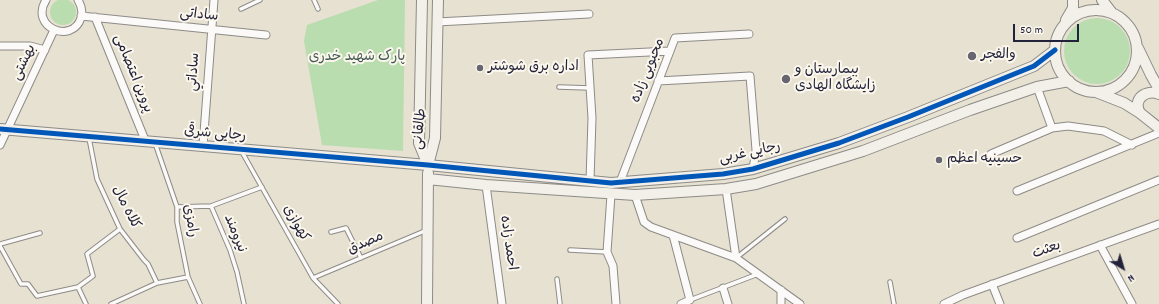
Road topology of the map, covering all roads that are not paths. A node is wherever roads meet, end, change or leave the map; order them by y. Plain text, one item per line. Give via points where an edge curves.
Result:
1 (78, 0) edge
2 (214, 0) edge
3 (260, 0) edge
4 (314, 0) edge
5 (422, 0) edge
6 (438, 0) edge
7 (1073, 0) edge
8 (1102, 0) edge
9 (44, 1) edge
10 (241, 9) dead end
11 (318, 9) dead end
12 (1112, 13) junction
13 (589, 14) dead end
14 (81, 16) junction
15 (95, 17) junction
16 (437, 22) junction
17 (1062, 29) junction
18 (54, 30) junction
19 (212, 30) junction
20 (749, 34) dead end
21 (266, 35) dead end
22 (1137, 45) junction
23 (0, 46) edge
24 (45, 50) junction
25 (1055, 50) junction
26 (670, 51) junction
27 (658, 81) junction
28 (1069, 82) junction
29 (559, 87) dead end
30 (1036, 87) junction
31 (590, 88) junction
32 (1159, 89) edge
33 (1094, 92) junction
34 (1159, 94) edge
35 (1140, 112) junction
36 (1052, 128) junction
37 (1159, 128) edge
38 (4, 129) edge
39 (1159, 133) edge
40 (89, 136) junction
41 (149, 141) junction
42 (0, 145) edge
43 (1132, 145) junction
44 (203, 146) junction
45 (240, 149) junction
46 (991, 154) dead end
47 (428, 165) junction
48 (753, 169) junction
49 (428, 179) junction
50 (1159, 180) edge
51 (590, 181) junction
52 (620, 182) junction
53 (756, 184) junction
54 (486, 185) junction
55 (262, 187) junction
56 (726, 189) junction
57 (1017, 191) dead end
58 (611, 194) junction
59 (635, 195) junction
60 (211, 206) junction
61 (177, 207) junction
62 (785, 219) dead end
63 (1159, 224) edge
64 (120, 229) junction
65 (428, 230) junction
66 (331, 232) dead end
67 (40, 233) dead end
68 (673, 235) junction
69 (1017, 238) dead end
70 (0, 245) edge
71 (1100, 245) junction
72 (570, 250) dead end
73 (607, 252) junction
74 (361, 258) junction
75 (736, 258) junction
76 (758, 274) junction
77 (188, 277) junction
78 (313, 278) junction
79 (557, 279) dead end
80 (890, 282) dead end
81 (157, 283) junction
82 (992, 284) junction
83 (78, 288) junction
84 (723, 288) junction
85 (781, 290) junction
86 (690, 300) junction
87 (86, 304) edge
88 (111, 304) edge
89 (200, 304) edge
90 (244, 304) edge
91 (338, 304) edge
92 (427, 304) edge
93 (502, 304) edge
94 (560, 304) edge
95 (616, 304) edge
96 (681, 304) edge
97 (728, 304) edge
98 (781, 304) edge
99 (800, 304) edge
100 (894, 304) edge
101 (944, 304) edge
102 (1000, 304) edge
103 (1132, 304) edge

1 - 14 street via 82,9
2 - 19 street, ساداتي
3 - 10 lane
4 - 11 lane
5 - 47 street, طالقانی via 419,143
6 - 16 street, طالقانی
7 - 17 street via 1073,8
8 - 12 street
9 - 18 street via 43,17
12 - 17 street via 1089,10 1069,20
12 - 22 street via 1124,20 1133,31
13 - 16 street
14 - 15 street, ساداتی
14 - 18 street via 75,27 62,32
15 - 19 street, ساداتی
15 - 41 street, پروین اعتصامی
16 - 47 street, طالقانی via 435,138
17 - 25 street
18 - 24 street, بهشتی
19 - 21 street, ساداتی
19 - 44 street, ساداتي
20 - 26 street, محبوبی زاده via 675,38
22 - 32 street
22 - 33 street via 1137,57 1126,78 1117,86
23 - 24 street via 30,46
24 - 38 street, بهشتی
25 - 28 street via 1059,68
25 - 48 street, رجایی غربی via 1034,66 908,117 839,143
26 - 27 street, محبوبی زاده
26 - 31 street via 588,55
27 - 48 street via 750,76 756,150
27 - 52 street, محبوبی زاده
28 - 30 street, رجایی غربی
28 - 33 street
29 - 31 lane
30 - 36 street
30 - 53 street, رجایی غربی via 863,151
31 - 51 street
33 - 35 street
34 - 35 street via 1150,92 1141,97 1138,103
35 - 37 street
36 - 43 street via 1068,126 1104,130
36 - 46 street
38 - 40 street, رجایی شرقی
38 - 42 street, بهشتی
39 - 43 street
40 - 41 street, رجایی شرقی
40 - 64 lane, کلاه مال via 98,179
41 - 44 street, رجایی شرقی
41 - 61 lane, رامزی
43 - 57 street
44 - 45 street, رجایی شرقی
45 - 47 street, رجایی شرقی
45 - 55 lane, کهوازی
47 - 49 street, طالقانی
47 - 51 street, رجایی غربی
48 - 52 street, رجایی غربی via 723,174
48 - 53 street
49 - 54 street, رجایی غربی
49 - 65 street, طالقانی
50 - 69 street
51 - 52 street, رجایی غربی
53 - 56 street, رجایی غربی
54 - 58 street, رجایی غربی
54 - 93 street, احمد زاده
55 - 60 lane
55 - 78 lane, کهوازی
56 - 59 street, رجایی غربی
56 - 75 street
58 - 59 street, رجایی غربی
58 - 73 street
59 - 68 street via 644,222
60 - 61 lane, نیرومند
60 - 90 lane, نیرومند via 230,250
61 - 77 lane, رامزی via 177,222
62 - 75 lane
63 - 71 street, بعثت
64 - 81 lane, کلاه مال via 148,264
64 - 83 lane via 87,254 93,276
65 - 74 lane, مصدق
65 - 92 street, طالقانی
66 - 74 lane via 346,228
67 - 70 lane
68 - 75 street
68 - 86 street
70 - 83 lane via 21,284 28,284 37,296
71 - 82 street, بعثت
71 - 103 street
72 - 73 lane
73 - 95 street via 613,266
74 - 78 lane, مصدق
75 - 76 street
76 - 84 lane
76 - 85 street
77 - 81 lane
77 - 89 lane, رامزی
78 - 91 lane, کهوازی
79 - 94 lane
80 - 100 lane
81 - 88 lane
82 - 101 street, بعثت
82 - 102 street
83 - 87 lane
84 - 86 lane
84 - 97 street
85 - 98 street
85 - 99 street
86 - 96 street

